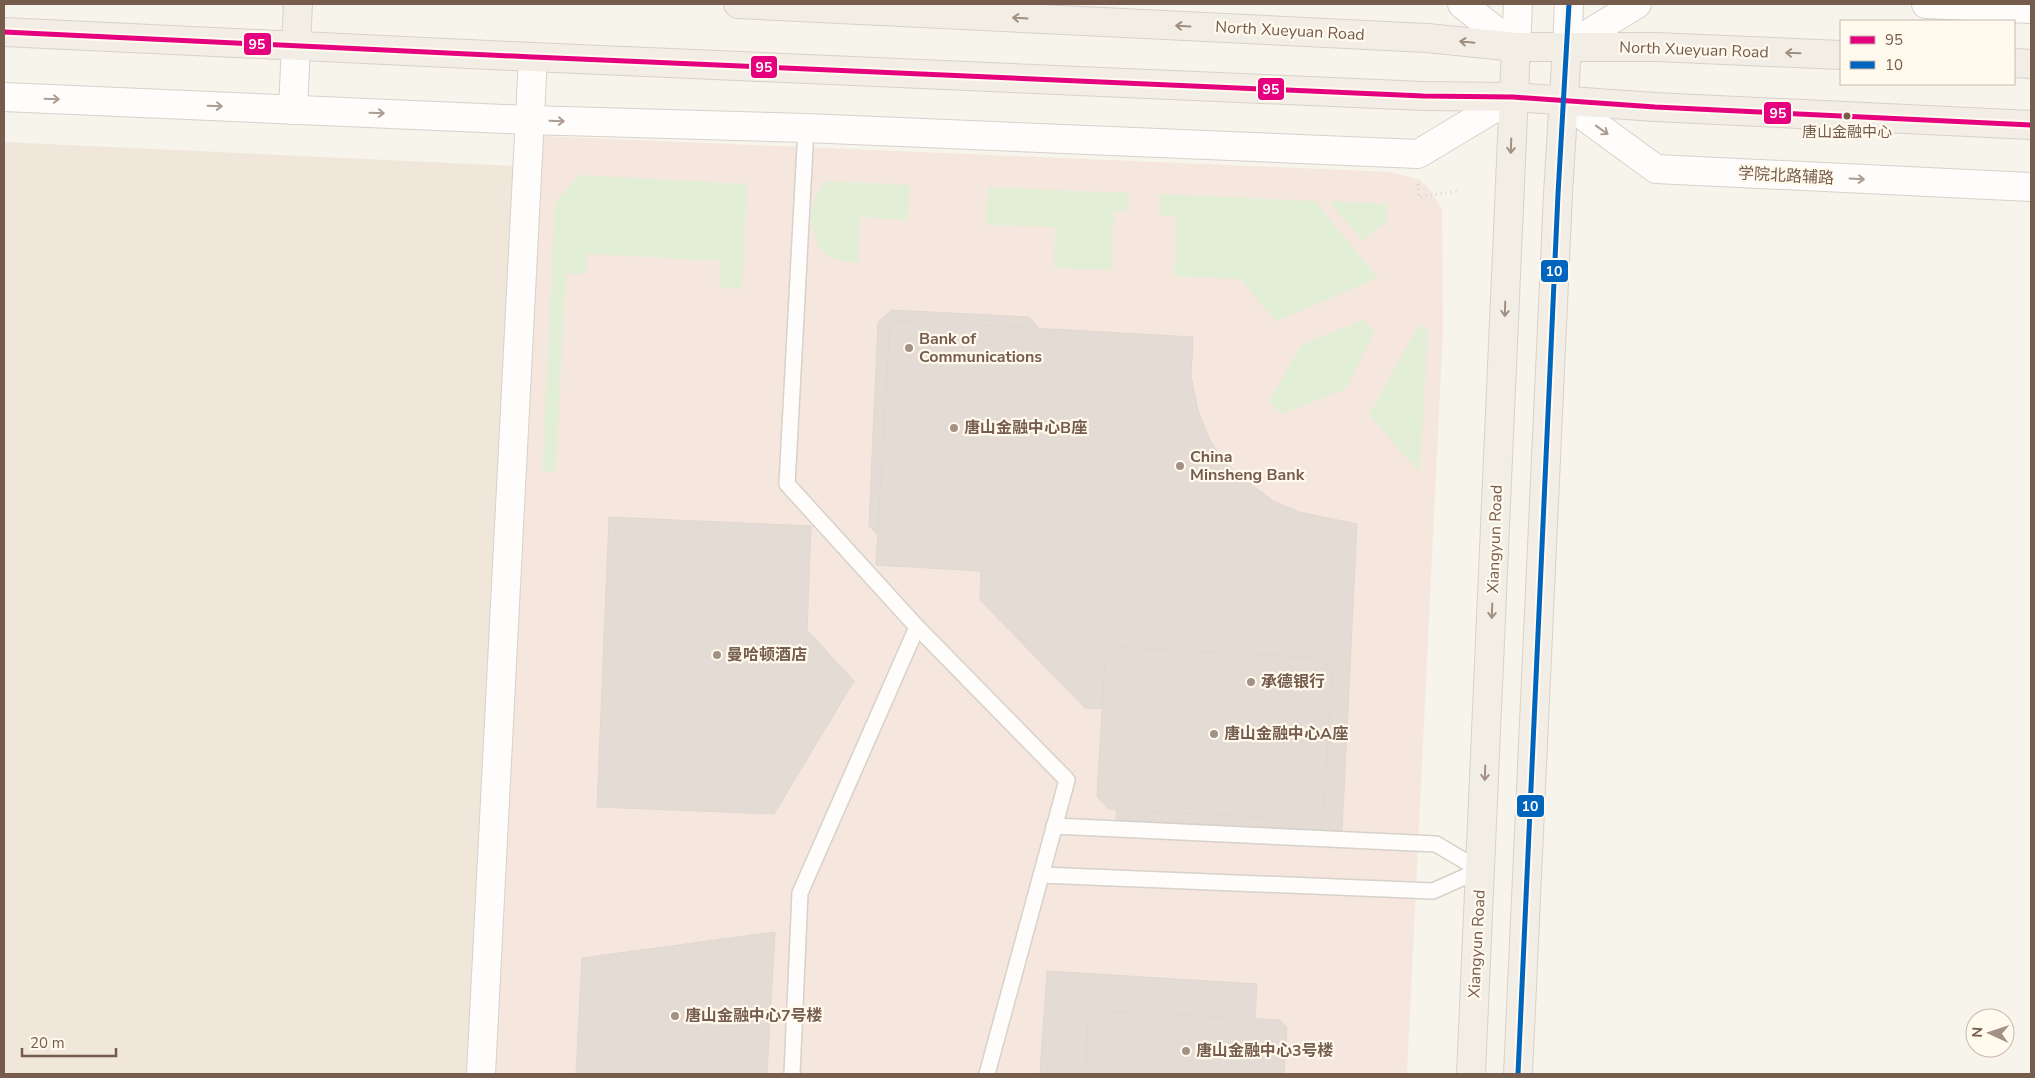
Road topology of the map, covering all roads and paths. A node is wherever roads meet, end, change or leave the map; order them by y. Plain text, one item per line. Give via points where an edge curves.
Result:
1 (298, 4) edge
2 (738, 4) edge
3 (1462, 4) edge
4 (1518, 4) edge
5 (1569, 4) edge
6 (1637, 4) edge
7 (1926, 4) edge
8 (2031, 9) edge
9 (1980, 14) edge
10 (4, 32) edge
11 (296, 45) junction
12 (1567, 47) junction
13 (1516, 48) junction
14 (1840, 55) edge
15 (533, 57) junction
16 (2015, 63) edge
17 (2031, 64) edge
18 (4, 97) edge
19 (1514, 98) junction
20 (1563, 101) junction
21 (293, 110) junction
22 (530, 120) junction
23 (2031, 126) edge
24 (806, 128) junction
25 (2031, 188) edge
26 (1457, 191) dead end
27 (1419, 197) dead end
28 (917, 627) junction
29 (1054, 826) junction
30 (1480, 870) junction
31 (1041, 875) junction
32 (481, 1074) edge
33 (792, 1074) edge
34 (987, 1074) edge
35 (1471, 1074) edge
36 (1518, 1074) edge

1 - 11 main road
13 -> 2 main road, North Xueyuan Road via 1427,38
3 - 13 street
4 - 13 street, Xiangyun Road
5 - 12 street
6 - 12 street
7 - 9 street
8 - 9 street
10 - 11 main road
11 - 15 main road
11 - 21 street
12 - 13 main road, North Xueyuan Road
14 -> 12 main road, North Xueyuan Road via 1656,47
12 - 20 main road
13 - 19 main road, Xiangyun Road
15 - 19 main road
15 - 22 street
16 - 17 main road
18 -> 21 street
19 - 20 main road
19 - 24 street via 1418,154
19 -> 30 main road, Xiangyun Road
20 - 23 main road
20 -> 25 street, 学院北路辅路 via 1656,169
20 - 36 main road
21 -> 22 street
22 -> 24 street
22 - 32 street
24 - 28 lane via 787,484
26 - 27 path
28 - 29 lane via 1067,780
28 - 33 lane via 800,893
29 - 30 lane via 1436,844
29 - 31 lane
30 - 31 lane via 1433,891
30 - 35 main road, Xiangyun Road
31 - 34 lane

